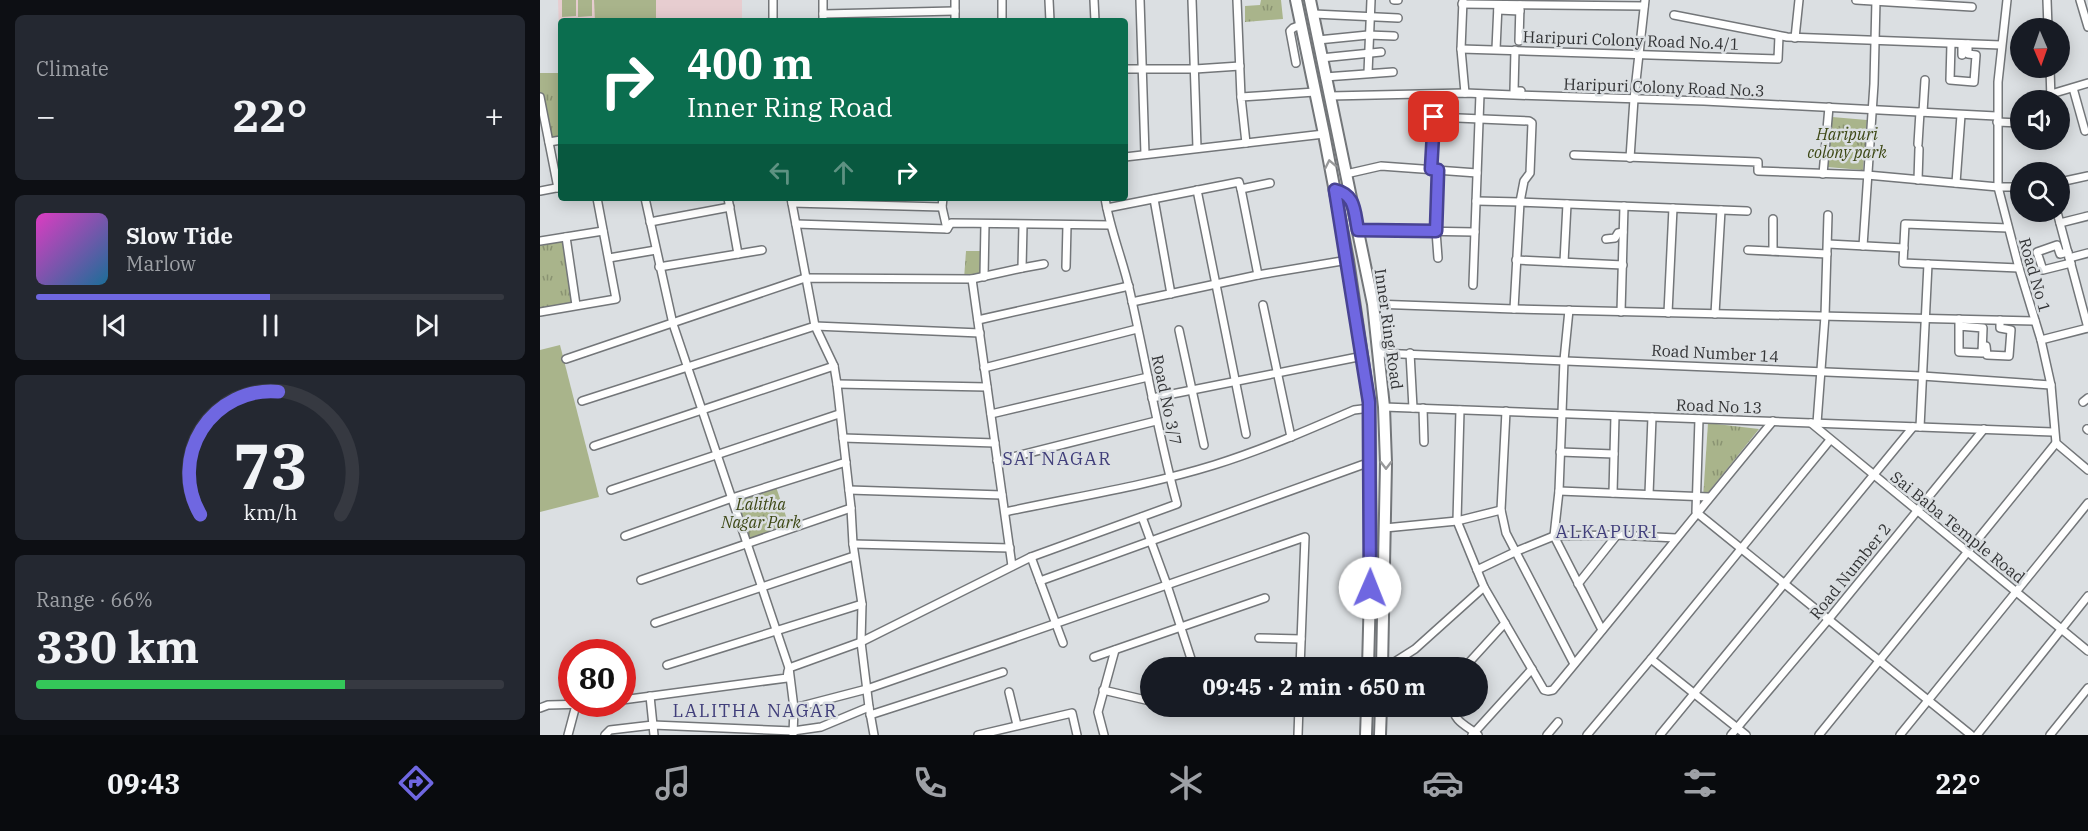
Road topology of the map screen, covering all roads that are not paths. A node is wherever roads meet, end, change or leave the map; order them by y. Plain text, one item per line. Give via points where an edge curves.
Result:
1 (773, 0) edge
2 (823, 0) edge
3 (955, 0) edge
4 (1002, 0) edge
5 (1049, 0) edge
6 (1094, 0) edge
7 (1140, 0) edge
8 (1192, 0) edge
9 (1238, 0) edge
10 (1296, 0) edge
11 (1311, 0) edge
12 (1371, 0) edge
13 (1799, 0) edge
14 (1856, 0) edge
15 (2007, 0) edge
16 (2047, 0) edge
17 (2080, 0) edge
18 (1876, 1) edge
19 (1462, 2) edge
20 (1644, 3) edge
21 (1498, 7) junction
22 (1972, 7) dead end
23 (1520, 8) junction
24 (955, 10) junction
25 (1314, 15) junction
26 (1674, 15) dead end
27 (823, 17) edge
28 (773, 18) edge
29 (955, 18) edge
30 (1002, 18) edge
31 (1050, 18) edge
32 (1095, 18) edge
33 (1370, 18) junction
34 (1398, 18) dead end
35 (2048, 18) edge
36 (1301, 26) junction
37 (2088, 27) edge
38 (1368, 34) junction
39 (1394, 36) dead end
40 (1779, 36) junction
41 (1795, 38) junction
42 (1318, 40) junction
43 (1875, 40) junction
44 (1519, 41) dead end
45 (1951, 44) junction
46 (1965, 44) junction
47 (2001, 45) junction
48 (1461, 48) junction
49 (1496, 50) junction
50 (1515, 50) junction
51 (1381, 52) dead end
52 (1367, 53) junction
53 (1638, 54) junction
54 (1962, 55) dead end
55 (1321, 58) junction
56 (1296, 63) dead end
57 (1240, 66) junction
58 (1128, 69) edge
59 (1142, 69) junction
60 (1195, 69) junction
61 (1393, 72) dead end
62 (1368, 73) junction
63 (1325, 77) junction
64 (1925, 80) dead end
65 (2088, 83) edge
66 (2073, 88) junction
67 (2068, 90) edge
68 (1534, 91) dead end
69 (1315, 92) junction
70 (1465, 93) junction
71 (1514, 93) junction
72 (1479, 94) junction
73 (1329, 96) junction
74 (1241, 97) junction
75 (540, 98) edge
76 (1634, 99) junction
77 (1829, 107) junction
78 (1872, 110) junction
79 (1921, 112) junction
80 (1961, 115) junction
81 (1479, 118) junction
82 (1997, 119) junction
83 (542, 121) edge
84 (2010, 121) edge
85 (2085, 131) dead end
86 (1324, 134) junction
87 (558, 140) edge
88 (549, 142) junction
89 (1246, 143) junction
90 (1197, 148) junction
91 (1145, 154) junction
92 (1574, 155) dead end
93 (1128, 157) edge
94 (1630, 158) junction
95 (1434, 170) junction
96 (1477, 173) junction
97 (1346, 174) junction
98 (1823, 174) junction
99 (1867, 176) junction
100 (2088, 176) edge
101 (558, 179) edge
102 (1918, 180) junction
103 (2070, 180) edge
104 (1270, 183) dead end
105 (1956, 183) junction
106 (558, 187) edge
107 (1998, 187) junction
108 (2010, 187) edge
109 (1241, 189) junction
110 (1197, 190) junction
111 (1335, 190) junction
112 (540, 191) edge
113 (1154, 199) junction
114 (1352, 199) junction
115 (598, 201) edge
116 (646, 201) edge
117 (729, 201) edge
118 (791, 201) edge
119 (943, 201) edge
120 (1106, 201) edge
121 (1476, 201) junction
122 (1520, 202) junction
123 (1567, 204) junction
124 (1624, 206) junction
125 (730, 207) junction
126 (942, 207) junction
127 (1107, 208) junction
128 (1673, 208) junction
129 (1721, 210) junction
130 (1747, 211) dead end
131 (1828, 215) dead end
132 (2088, 216) edge
133 (1773, 219) dead end
134 (650, 222) junction
135 (2060, 223) joint
136 (796, 224) junction
137 (986, 224) junction
138 (1023, 225) junction
139 (1067, 225) junction
140 (1110, 225) junction
141 (2008, 228) junction
142 (947, 229) junction
143 (1358, 230) junction
144 (603, 231) junction
145 (1436, 231) junction
146 (1475, 232) junction
147 (1623, 232) junction
148 (566, 237) junction
149 (1606, 238) dead end
150 (540, 242) edge
151 (1828, 244) junction
152 (1863, 246) junction
153 (1904, 248) junction
154 (656, 250) junction
155 (762, 250) dead end
156 (1748, 250) dead end
157 (1773, 251) junction
158 (2088, 253) edge
159 (738, 254) junction
160 (1827, 254) junction
161 (609, 258) junction
162 (1438, 258) dead end
163 (2069, 258) junction
164 (1348, 260) junction
165 (1516, 260) junction
166 (1564, 262) junction
167 (1044, 264) dead end
168 (1928, 264) junction
169 (1623, 265) junction
170 (659, 267) junction
171 (1066, 267) dead end
172 (1022, 268) junction
173 (2019, 268) junction
174 (1258, 275) junction
175 (984, 277) junction
176 (805, 278) junction
177 (972, 279) junction
178 (1215, 285) junction
179 (1473, 285) dead end
180 (1129, 286) junction
181 (2088, 289) edge
182 (2078, 292) junction
183 (1171, 294) junction
184 (1132, 302) junction
185 (1373, 304) junction
186 (576, 305) junction
187 (1263, 305) dead end
188 (1514, 309) junction
189 (1569, 310) junction
190 (540, 312) edge
191 (1621, 312) junction
192 (1668, 313) junction
193 (1715, 314) junction
194 (1825, 316) junction
195 (1925, 318) junction
196 (978, 320) junction
197 (1988, 320) junction
198 (2000, 320) junction
199 (2035, 321) junction
200 (1963, 323) junction
201 (672, 324) junction
202 (816, 326) junction
203 (2088, 328) edge
204 (1137, 329) junction
205 (1179, 330) dead end
206 (980, 333) junction
207 (2041, 340) junction
208 (1378, 353) junction
209 (1410, 353) junction
210 (1363, 356) junction
211 (566, 359) dead end
212 (1564, 360) junction
213 (688, 366) junction
214 (834, 366) junction
215 (984, 368) junction
216 (1820, 372) junction
217 (1278, 373) junction
218 (1922, 376) junction
219 (1148, 377) junction
220 (1235, 381) junction
221 (837, 384) junction
222 (2051, 385) junction
223 (987, 387) junction
224 (1192, 390) junction
225 (1152, 398) junction
226 (582, 401) dead end
227 (1383, 407) junction
228 (1370, 408) junction
229 (1413, 408) junction
230 (1423, 408) junction
231 (702, 410) junction
232 (1460, 410) junction
233 (1506, 411) junction
234 (1562, 413) junction
235 (839, 414) junction
236 (991, 414) junction
237 (1615, 416) junction
238 (1653, 417) junction
239 (1699, 418) junction
240 (1156, 421) junction
241 (1773, 422) junction
242 (1814, 423) junction
243 (1917, 427) junction
244 (1984, 429) junction
245 (2054, 432) junction
246 (1246, 434) dead end
247 (1291, 437) junction
248 (843, 438) junction
249 (1830, 440) junction
250 (1424, 442) dead end
251 (995, 443) junction
252 (2056, 443) junction
253 (1204, 445) dead end
254 (594, 446) dead end
255 (1560, 453) junction
256 (718, 454) junction
257 (1614, 454) junction
258 (997, 461) junction
259 (846, 462) junction
260 (1371, 462) junction
261 (2087, 466) edge
262 (1874, 476) junction
263 (1170, 477) junction
264 (611, 490) dead end
265 (849, 490) junction
266 (1559, 491) junction
267 (1613, 493) junction
268 (1649, 494) junction
269 (1002, 495) junction
270 (1696, 496) junction
271 (1709, 497) junction
272 (732, 498) junction
273 (2088, 503) edge
274 (851, 508) junction
275 (1501, 510) junction
276 (1916, 510) junction
277 (1005, 512) junction
278 (1696, 512) junction
279 (1142, 517) junction
280 (1457, 521) junction
281 (1385, 528) junction
282 (1617, 535) junction
283 (625, 536) dead end
284 (1554, 536) junction
285 (1676, 538) junction
286 (1152, 541) junction
287 (747, 543) junction
288 (853, 544) junction
289 (1010, 548) junction
290 (1742, 549) junction
291 (1517, 551) junction
292 (1968, 552) junction
293 (854, 556) junction
294 (1031, 557) junction
295 (1012, 566) junction
296 (1477, 570) junction
297 (641, 580) dead end
298 (1040, 581) junction
299 (1578, 584) junction
300 (1785, 584) junction
301 (1167, 585) junction
302 (763, 586) junction
303 (1484, 587) junction
304 (2016, 592) junction
305 (2088, 596) edge
306 (1265, 598) dead end
307 (862, 604) junction
308 (1828, 621) junction
309 (655, 623) dead end
310 (1055, 623) junction
311 (1505, 623) junction
312 (1180, 627) junction
313 (2061, 628) junction
314 (776, 630) junction
315 (1602, 630) junction
316 (1259, 638) dead end
317 (1301, 639) junction
318 (861, 642) junction
319 (1063, 643) dead end
320 (1115, 650) junction
321 (2088, 651) edge
322 (1094, 657) dead end
323 (1190, 657) edge
324 (1300, 657) edge
325 (1368, 657) edge
326 (1382, 657) edge
327 (1402, 657) edge
328 (1474, 657) edge
329 (1651, 659) junction
330 (1879, 662) junction
331 (1574, 664) junction
332 (667, 665) dead end
333 (789, 668) junction
334 (1532, 669) junction
335 (1002, 672) dead end
336 (2088, 688) edge
337 (867, 689) junction
338 (1103, 690) junction
339 (1009, 692) dead end
340 (1694, 693) junction
341 (650, 696) junction
342 (636, 698) edge
343 (1140, 699) edge
344 (1928, 701) junction
345 (558, 705) edge
346 (540, 708) edge
347 (794, 708) junction
348 (869, 711) junction
349 (572, 717) edge
350 (1299, 717) edge
351 (1367, 717) edge
352 (1381, 717) edge
353 (1455, 717) edge
354 (1558, 722) dead end
355 (1017, 724) junction
356 (653, 725) junction
357 (1736, 728) junction
358 (803, 732) edge
359 (793, 733) edge
360 (1475, 734) edge
361 (567, 735) edge
362 (605, 735) edge
363 (654, 735) edge
364 (874, 735) edge
365 (978, 735) edge
366 (1077, 735) edge
367 (1104, 735) edge
368 (1298, 735) edge
369 (1366, 735) edge
370 (1380, 735) edge
371 (1547, 735) edge
372 (1587, 735) edge
373 (1660, 735) edge
374 (1731, 735) edge
375 (1746, 735) edge
376 (1819, 735) edge
377 (1900, 735) edge
378 (1971, 735) edge
379 (1977, 735) edge
380 (2050, 735) edge

1 - 28 street
2 - 27 street
3 - 24 street
4 - 30 street
5 - 31 street
6 - 32 street
7 - 59 street
8 - 60 street
9 - 57 street
10 - 36 highway, Inner Ring Road
11 - 25 highway, Inner Ring Road
12 - 33 street
13 - 41 street
14 - 18 street
15 - 47 street, Road No 1
16 - 35 street
17 - 37 street
18 - 22 street
18 - 43 street
19 - 21 street
19 - 48 street
20 - 23 street
20 - 53 street
21 - 23 street
21 - 49 street
23 - 44 street
24 - 27 street
24 - 29 street
25 - 33 street
25 - 42 highway, Inner Ring Road
26 - 40 street
33 - 34 street
33 - 38 street
36 - 56 street via 1290,31
36 - 69 highway, Inner Ring Road
38 - 39 street
38 - 42 street
38 - 52 street
40 - 41 street
40 - 53 street, Haripuri Colony Road No.4/1 via 1778,59
41 - 43 street
42 - 55 highway, Inner Ring Road
43 - 45 street
43 - 78 street
45 - 46 street
45 - 46 street via 1950,80 1974,82 1976,55 1968,54
46 - 47 street
46 - 54 street
47 - 82 street, Road No 1
48 - 49 street, Haripuri Colony Road No.4/1
48 - 70 street
49 - 50 street, Haripuri Colony Road No.4/1
50 - 53 street, Haripuri Colony Road No.4/1
50 - 71 street
51 - 52 street
52 - 55 street
52 - 62 street
53 - 76 street
55 - 63 highway, Inner Ring Road
57 - 60 street
57 - 74 street
58 - 59 street
59 - 60 street
59 - 91 street
60 - 90 street
61 - 62 street
62 - 63 street
63 - 73 highway, Inner Ring Road
64 - 79 street
65 - 66 street
66 - 67 street
66 - 85 street
68 - 71 street
69 - 74 street
69 - 86 highway, Inner Ring Road
70 - 72 street, Haripuri Colony Road No.3
70 - 73 street, Haripuri Colony Road No.3
71 - 72 street, Haripuri Colony Road No.3
71 - 76 street, Haripuri Colony Road No.3
72 - 81 street
73 - 97 highway, Inner Ring Road
74 - 89 street
75 - 83 street
76 - 77 street, Haripuri Colony Road No.3
76 - 94 street
77 - 78 street, Haripuri Colony Road No.3
77 - 98 street
78 - 79 street, Haripuri Colony Road No.3
78 - 99 street
79 - 80 street, Haripuri Colony Road No.3
79 - 102 street
80 - 82 street, Haripuri Colony Road No.3
80 - 105 street
81 - 95 street via 1434,117
81 - 96 street
81 - 122 street via 1532,123 1530,173 1524,181
82 - 84 street, Haripuri Colony Road No.3
82 - 107 street, Road No 1
83 - 88 street
86 - 89 street
111 -> 86 highway, Inner Ring Road
87 - 88 street
88 - 101 street
89 - 90 street
90 - 91 street
91 - 93 street
92 - 94 street
94 - 98 street via 1758,162 1758,171
95 - 96 street
95 - 97 street via 1381,166
95 - 145 street
96 - 121 street
97 - 114 highway, Inner Ring Road
98 - 99 street
99 - 102 street
99 - 152 street
100 - 103 street
102 - 105 street
104 - 109 street
105 - 107 street
106 - 112 street
107 - 108 street
107 - 141 street, Road No 1
109 - 110 street via 1239,182
109 - 174 street
110 - 113 street
110 - 178 street
111 - 114 highway
111 - 164 highway, Inner Ring Road
113 - 127 street
113 - 183 street
114 - 143 highway, Inner Ring Road
115 - 144 street
116 - 134 street
117 - 125 street
118 - 126 street
118 - 136 street
119 - 126 street
120 - 127 street, Road No 3/7
121 - 122 street
121 - 146 street
122 - 123 street
122 - 165 street
123 - 124 street
123 - 166 street
124 - 128 street
124 - 147 street
125 - 134 street
125 - 159 street
126 - 142 street
127 - 140 street, Road No 3/7
128 - 129 street
128 - 192 street
129 - 130 street
129 - 193 street
131 - 151 street
132 - 135 street
133 - 157 street
134 - 154 street
135 - 163 street
136 - 142 street
136 - 176 street
137 - 138 street
137 - 142 street via 951,223
137 - 175 street
138 - 139 street
138 - 172 street
139 - 140 street
139 - 171 street
140 - 180 street, Road No 3/7
141 - 153 street via 1905,224
141 - 173 street, Road No 1
143 - 145 street
143 - 185 highway, Inner Ring Road
144 - 148 street
144 - 161 street
145 - 146 street
145 - 162 street
146 - 179 street
147 - 149 street via 1616,238
147 - 169 street
148 - 150 street
148 - 186 street
151 - 152 street
151 - 160 street
152 - 153 street
153 - 168 street via 1904,263
154 - 161 street
154 - 170 street
155 - 159 street
156 - 157 street
157 - 160 street
158 - 163 street
159 - 170 street
160 - 194 street via 1829,301
161 - 186 street via 616,299
163 - 163 street via 2043,270 2037,252 2057,245 2060,254
163 - 182 street
164 - 174 street
164 - 210 highway, Inner Ring Road
165 - 166 street
165 - 188 street
166 - 169 street
167 - 172 street
168 - 173 street
168 - 195 street
169 - 191 street
170 - 201 street
172 - 175 street
173 - 199 street, Road No 1
174 - 178 street
175 - 177 street
176 - 177 street
176 - 201 street
176 - 202 street
177 - 196 street
178 - 183 street
178 - 220 street
180 - 184 street, Road No 3/7
180 - 196 street
181 - 182 street
182 - 203 street
183 - 184 street
184 - 204 street, Road No 3/7
185 - 188 street
185 - 208 highway, Inner Ring Road
186 - 190 street
187 - 217 street
188 - 189 street
189 - 191 street
189 - 212 street
191 - 192 street
192 - 193 street
193 - 194 street
194 - 195 street
194 - 216 street
195 - 200 street
195 - 218 street
196 - 206 street
197 - 198 street
197 - 198 street via 1986,354 2008,356 2011,330 2000,328
197 - 200 street
198 - 199 street
199 - 207 street, Road No 1
200 - 200 street via 1959,352 1981,354 1983,328
201 - 211 street
201 - 213 street
202 - 206 street
202 - 213 street
202 - 214 street
203 - 207 street
204 - 215 street
204 - 219 street, Road No 3/7
205 - 224 street
206 - 215 street
207 - 222 street, Road No 1
208 - 209 street, Road Number 14
208 - 227 highway, Inner Ring Road
209 - 212 street, Road Number 14
209 - 229 street
210 - 217 street
210 - 228 highway, Inner Ring Road
212 - 216 street, Road Number 14
212 - 234 street
213 - 226 street
213 - 231 street
214 - 221 street
214 - 231 street
215 - 223 street
216 - 218 street, Road Number 14
216 - 242 street
217 - 220 street
217 - 247 street
218 - 222 street, Road Number 14
218 - 243 street
219 - 225 street, Road No 3/7
219 - 236 street
220 - 224 street
220 - 246 street
221 - 223 street
221 - 235 street
222 - 245 street, Road No 1
223 - 236 street
224 - 225 street
224 - 253 street
225 - 240 street, Road No 3/7
227 - 229 street, Road No 13
227 -> 281 highway, Inner Ring Road
228 - 247 street
228 - 260 highway, Inner Ring Road
229 - 230 street, Road No 13
230 - 232 street, Road No 13
230 - 250 street
231 - 254 street
231 - 256 street
232 - 233 street, Road No 13
232 - 280 street
233 - 234 street, Road No 13
233 - 275 street
234 - 237 street, Road No 13
234 - 255 street
235 - 248 street
235 - 256 street
236 - 251 street
237 - 238 street, Road No 13
237 - 257 street
238 - 239 street, Road No 13
238 - 268 street
239 - 241 street, Road No 13
239 - 270 street
240 - 258 street
240 - 263 street, Road No 3/7
241 - 242 street, Road No 13
241 - 271 street
242 - 243 street, Road No 13
242 - 249 street, Sai Baba Temple Road
243 - 244 street, Road No 13
243 - 262 street
244 - 245 street, Road No 13
244 - 276 street, Road Number 2
245 - 252 street, Road No 1
247 - 263 street
248 - 251 street
248 - 259 street
249 - 262 street, Sai Baba Temple Road
249 - 290 street
251 - 258 street
252 - 261 street
252 - 292 street
255 - 257 street
255 - 266 street
256 - 264 street
256 - 272 street
257 - 267 street
258 - 269 street
259 - 265 street
259 - 272 street
260 - 286 street
260 - 325 highway, Inner Ring Road
262 - 276 street, Sai Baba Temple Road
262 - 300 street
263 - 277 street
263 - 279 street, Road No 3/7 via 1177,504
265 - 269 street
265 - 274 street
266 - 267 street
266 - 284 street
267 - 268 street
268 - 270 street
269 - 277 street
270 - 271 street
270 - 278 street
271 - 278 street
272 - 283 street
272 - 287 street
273 - 304 street
274 - 287 street
274 - 288 street
275 - 280 street
275 - 291 street via 1506,532
276 - 292 street, Sai Baba Temple Road
276 - 308 street, Road Number 2
277 - 289 street
278 - 285 street
278 - 290 street
279 - 286 street
279 - 294 street
280 - 281 street
280 - 296 street
281 - 326 highway, Inner Ring Road
282 - 284 street
282 - 285 street
282 - 299 street
284 - 291 street
284 - 299 street
285 - 315 street
286 - 298 street
286 - 301 street
287 - 297 street
287 - 302 street
288 - 289 street
288 - 293 street
289 - 295 street
290 - 300 street
290 - 329 street
291 - 296 street
291 - 331 street
292 - 304 street, Sai Baba Temple Road
292 - 330 street
293 - 302 street
293 - 307 street
294 - 295 street
294 - 298 street
295 - 318 street
296 - 303 street
298 - 310 street
299 - 315 street
300 - 308 street
300 - 340 street
301 - 310 street
301 - 312 street
301 - 317 street via 1305,537
302 - 309 street
302 - 314 street
303 - 311 street
303 - 327 street
304 - 313 street, Sai Baba Temple Road
304 - 344 street
305 - 313 street
306 - 312 street
307 - 314 street
307 - 318 street
308 - 330 street
308 - 357 street, Road Number 2
310 - 319 street
310 - 337 street
311 - 328 street
311 - 334 street
312 - 320 street
312 - 323 street
313 - 321 street, Sai Baba Temple Road
313 - 379 street
314 - 332 street
314 - 333 street
315 - 331 street
316 - 317 street
317 - 324 street
318 - 333 street
318 - 337 street
320 - 322 street
320 - 338 street
329 - 340 street
329 - 372 street
330 - 344 street
330 - 376 street
331 - 334 street via 1548,691
333 - 341 street via 787,678
333 - 347 street
334 - 360 street
335 - 348 street
336 - 380 street
337 - 347 street
337 - 348 street
338 - 343 street
338 - 367 street via 1098,712
339 - 355 street
340 - 357 street
340 - 373 street
341 - 342 street
341 - 356 street
344 - 377 street
344 - 378 street
345 - 346 street
347 - 359 street
348 - 358 street
348 - 364 street
349 - 361 street
350 - 368 street
351 - 369 highway
352 - 370 highway
353 - 360 street
354 - 371 street
355 - 365 street
355 - 366 street via 1072,712
356 - 359 street
356 - 362 street via 610,730
356 - 363 street
357 - 374 street, Road Number 2
357 - 375 street
358 - 359 street

